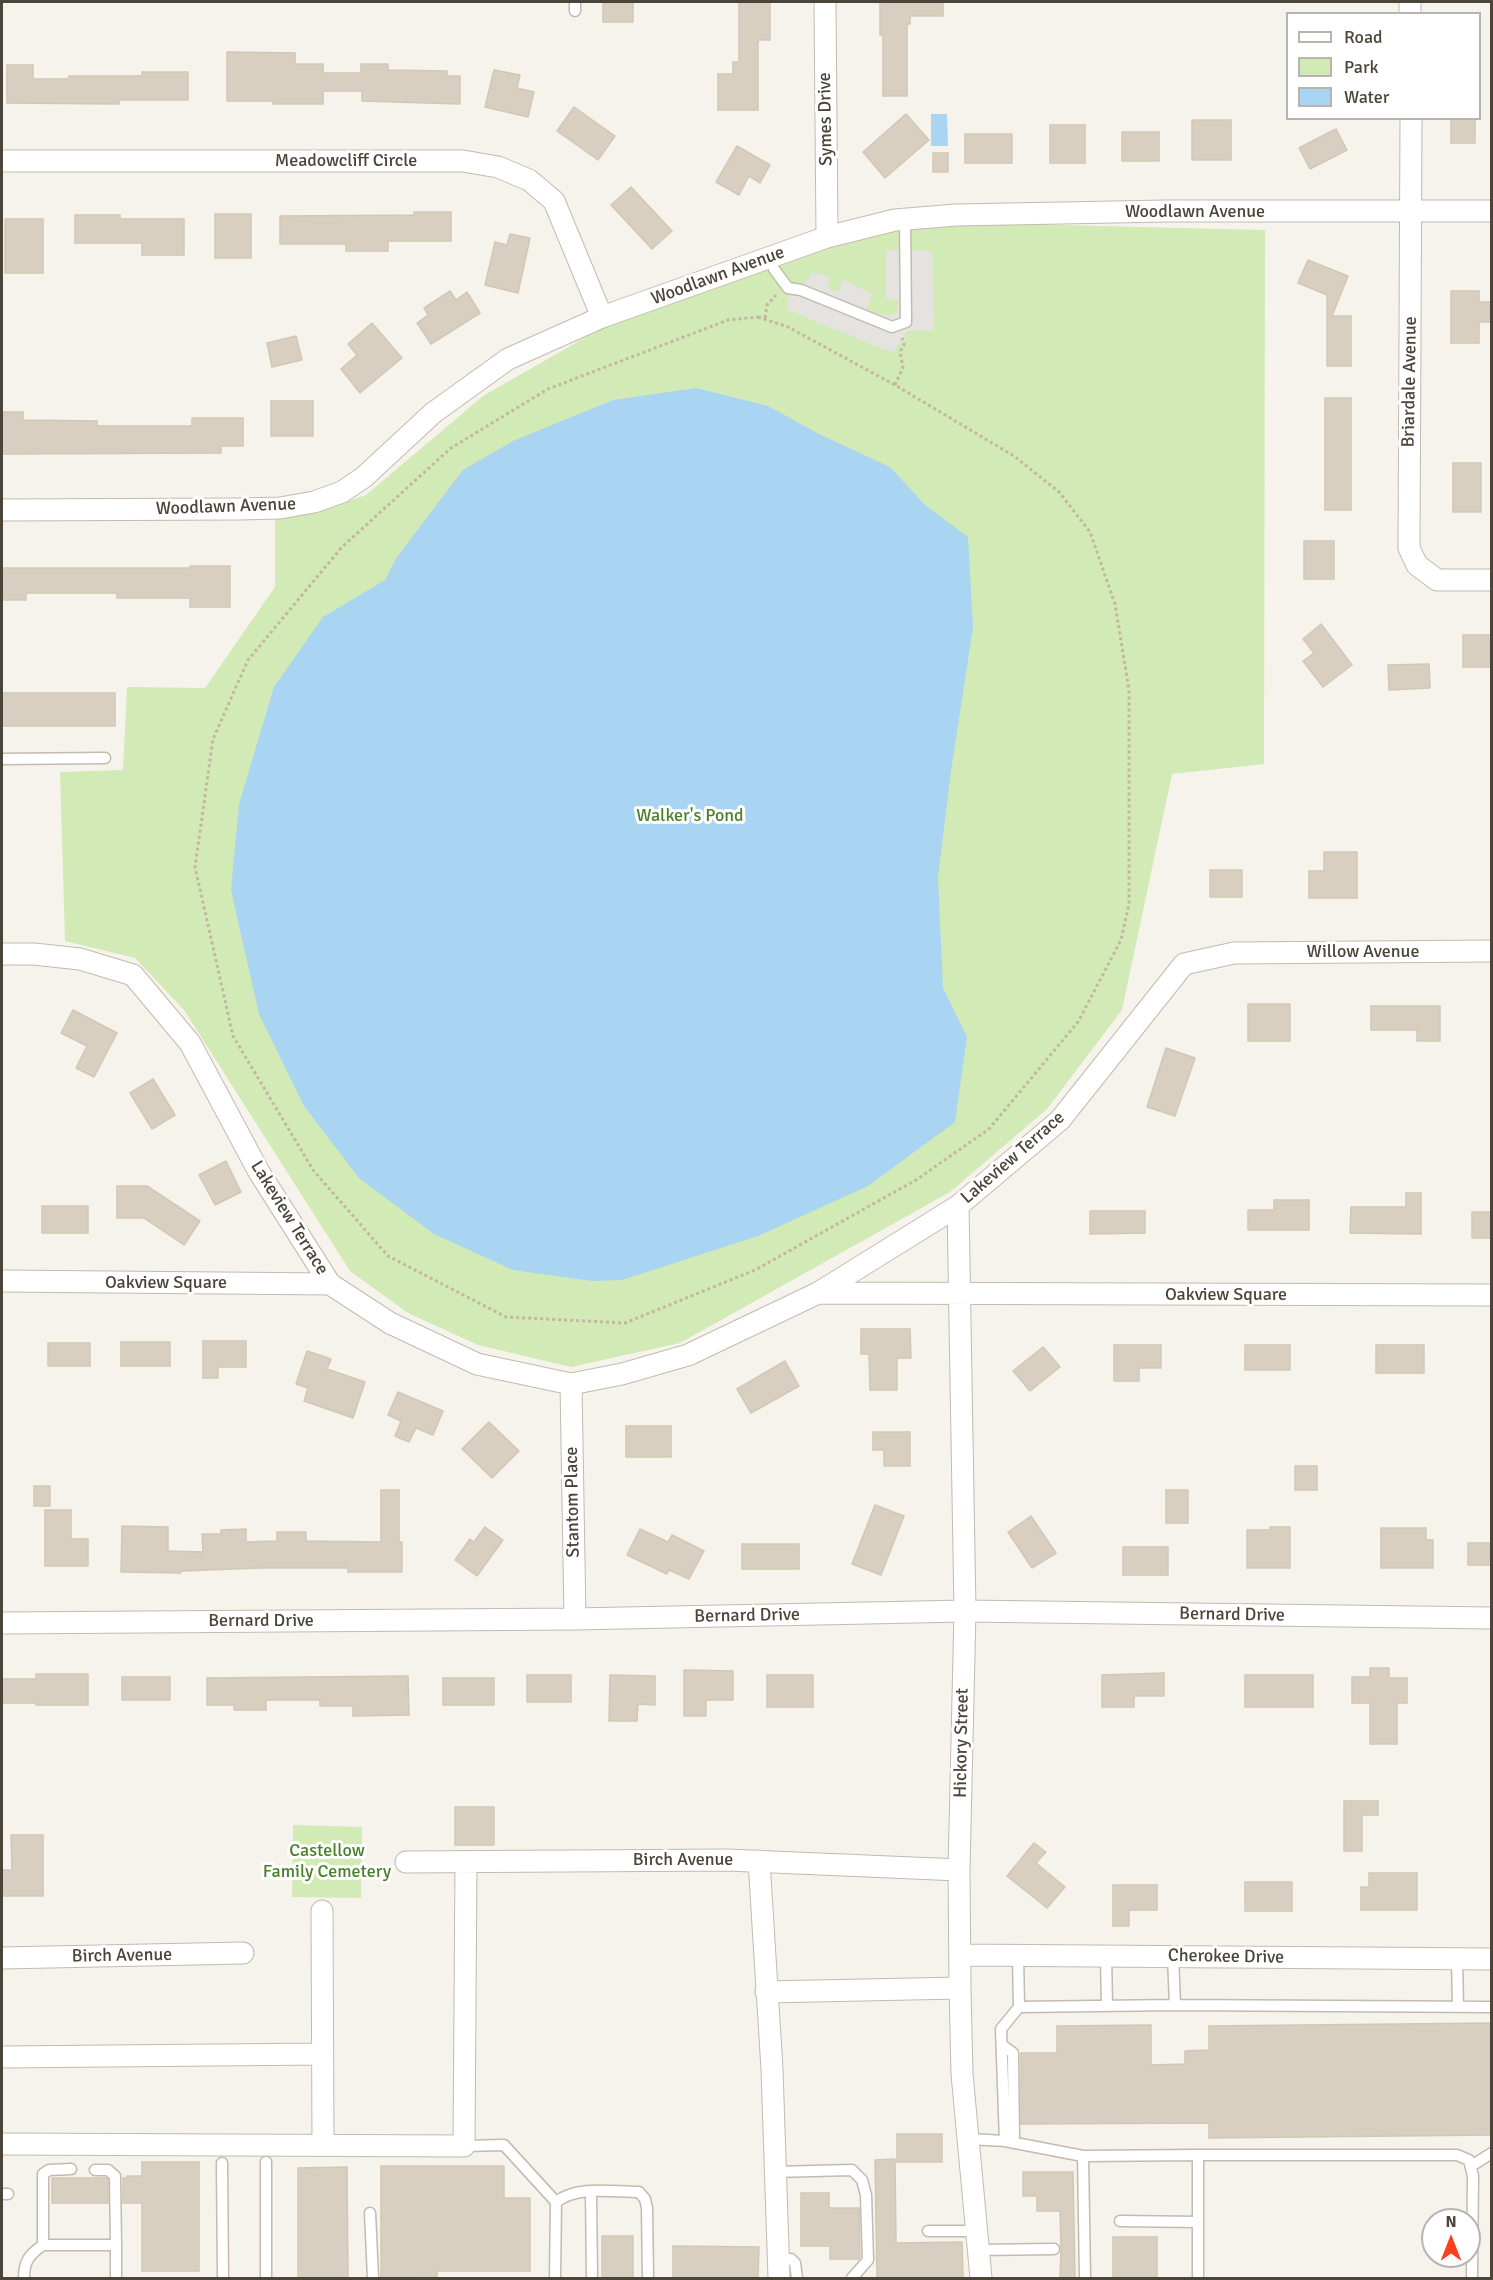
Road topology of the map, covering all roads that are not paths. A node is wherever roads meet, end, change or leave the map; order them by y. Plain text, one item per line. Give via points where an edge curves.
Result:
1 (825, 2) edge
2 (1411, 120) edge
3 (2, 161) edge
4 (1491, 211) edge
5 (1412, 212) junction
6 (905, 219) junction
7 (827, 237) junction
8 (769, 258) junction
9 (602, 317) junction
10 (2, 510) edge
11 (1491, 580) edge
12 (105, 758) dead end
13 (2, 759) edge
14 (1491, 951) edge
15 (1234, 953) joint
16 (2, 954) edge
17 (958, 1206) junction
18 (2, 1281) edge
19 (330, 1284) junction
20 (818, 1293) junction
21 (960, 1295) junction
22 (1491, 1295) edge
23 (570, 1384) junction
24 (965, 1611) junction
25 (1491, 1618) edge
26 (575, 1619) junction
27 (2, 1623) edge
28 (759, 1860) junction
29 (406, 1862) dead end
30 (466, 1862) junction
31 (959, 1870) junction
32 (322, 1911) dead end
33 (243, 1953) dead end
34 (961, 1955) junction
35 (1018, 1955) junction
36 (1106, 1956) junction
37 (1173, 1956) junction
38 (2, 1959) edge
39 (1457, 1959) junction
40 (1491, 1959) edge
41 (960, 1988) junction
42 (766, 1992) junction
43 (1107, 2006) junction
44 (1175, 2006) junction
45 (1019, 2007) junction
46 (1458, 2007) junction
47 (1491, 2007) edge
48 (322, 2054) junction
49 (3, 2057) edge
50 (969, 2139) junction
51 (1009, 2142) junction
52 (2, 2144) edge
53 (323, 2145) junction
54 (464, 2146) junction
55 (1491, 2152) edge
56 (1198, 2155) junction
57 (1083, 2156) junction
58 (266, 2162) dead end
59 (222, 2163) dead end
60 (1471, 2166) junction
61 (72, 2169) dead end
62 (95, 2170) dead end
63 (774, 2172) junction
64 (591, 2192) junction
65 (556, 2202) junction
66 (370, 2213) dead end
67 (1120, 2221) dead end
68 (1198, 2222) junction
69 (928, 2231) dead end
70 (977, 2240) junction
71 (43, 2245) junction
72 (116, 2245) junction
73 (1054, 2249) dead end
74 (778, 2269) edge
75 (24, 2278) edge
76 (116, 2278) edge
77 (223, 2278) edge
78 (266, 2278) edge
79 (373, 2278) edge
80 (555, 2278) edge
81 (592, 2278) edge
82 (648, 2278) edge
83 (797, 2278) edge
84 (852, 2278) edge
85 (981, 2278) edge
86 (1085, 2278) edge
87 (1198, 2278) edge
88 (1472, 2278) edge

1 - 7 street, Symes Drive
2 - 5 street, Briardale Avenue
3 - 9 street, Meadowcliff Circle via 464,161 498,167 529,180 554,201
4 - 5 street, Woodlawn Avenue
5 - 6 street, Woodlawn Avenue via 1142,212
5 - 11 street, Briardale Avenue via 1409,548 1417,565 1437,580
6 - 7 street, Woodlawn Avenue
6 - 8 lane via 906,322 892,327 788,288
7 - 8 street, Woodlawn Avenue
8 - 9 street, Woodlawn Avenue
9 - 10 street, Woodlawn Avenue via 508,359 433,413 364,477 342,492 314,502 280,508
12 - 13 lane
14 - 15 street, Willow Avenue
15 - 17 street, Lakeview Terrace via 1184,964 1060,1120
16 - 19 street, Lakeview Terrace via 80,959 133,975 190,1043 259,1172
17 - 20 street, Lakeview Terrace
17 - 21 street, Hickory Street
18 - 19 street, Oakview Square
19 - 23 street, Lakeview Terrace via 390,1323 477,1364
20 - 21 street, Lakeview Terrace
20 - 23 street, Lakeview Terrace via 688,1355
21 - 22 street, Oakview Square
21 - 24 street, Hickory Street
23 - 26 street, Stantom Place
24 - 25 street, Bernard Drive
24 - 26 street, Bernard Drive
24 - 31 street, Hickory Street
26 - 27 street, Bernard Drive
28 - 30 street, Birch Avenue
28 - 31 street, Birch Avenue
28 - 42 street
29 - 30 street, Birch Avenue
30 - 54 street
31 - 34 street, Hickory Street
32 - 48 street
33 - 38 street, Birch Avenue
34 - 35 street, Cherokee Drive
34 - 41 street, Hickory Street
35 - 36 street, Cherokee Drive
35 - 45 lane
36 - 37 street, Cherokee Drive
36 - 43 lane
37 - 39 street, Cherokee Drive
37 - 44 lane
39 - 40 street, Cherokee Drive
39 - 46 lane
41 - 42 street
41 - 50 street, Hickory Street via 962,2074
42 - 63 street
43 - 44 lane
43 - 45 lane
44 - 46 lane
45 - 51 lane via 1001,2029 1002,2045 1013,2053
46 - 47 lane
48 - 49 street
48 - 53 street
50 - 51 lane
50 - 70 street, Hickory Street
51 - 57 lane
52 - 53 street
53 - 54 street
54 - 65 lane via 504,2145
55 - 60 lane
56 - 57 lane
56 - 60 lane via 1457,2155 1469,2160
56 - 68 lane
57 - 86 lane
58 - 78 lane
59 - 77 lane
60 - 88 lane
61 - 71 lane via 49,2170 43,2175
62 - 72 lane via 108,2170 115,2176
63 - 74 street
63 - 84 lane via 852,2170 862,2180 866,2195 867,2260
64 - 65 lane via 575,2192
64 - 81 lane
64 - 82 lane via 639,2192 645,2199
65 - 80 lane
66 - 79 lane
67 - 68 lane
68 - 87 lane
69 - 70 lane
70 - 73 lane
70 - 85 street, Hickory Street
71 - 72 lane
71 - 75 lane via 24,2265
72 - 76 lane
74 - 83 lane via 791,2259

